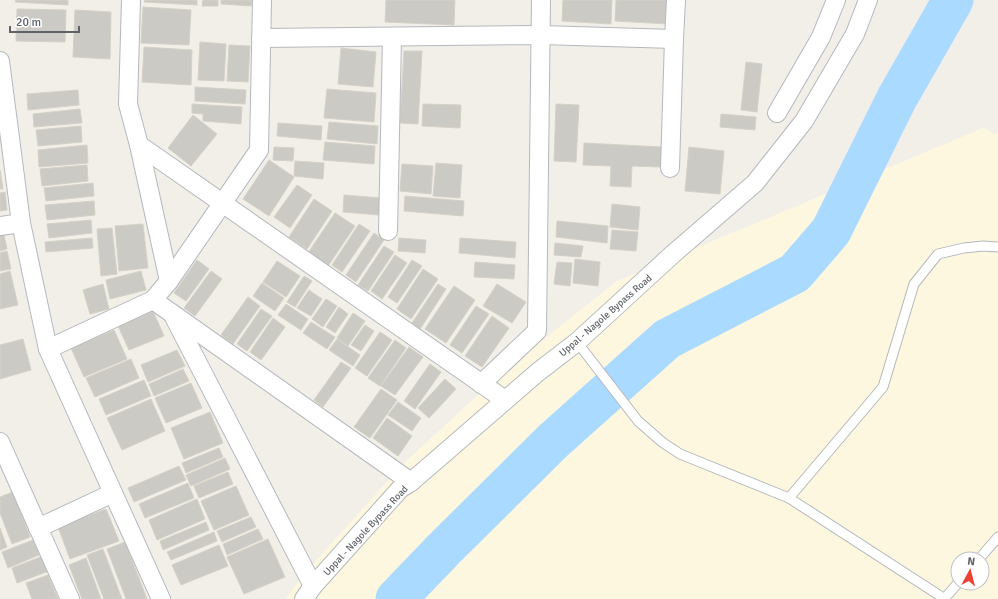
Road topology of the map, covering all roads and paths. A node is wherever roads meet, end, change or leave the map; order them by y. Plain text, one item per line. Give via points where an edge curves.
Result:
1 (130, 0) edge
2 (262, 0) edge
3 (541, 0) edge
4 (676, 0) edge
5 (836, 0) edge
6 (868, 0) edge
7 (541, 35) junction
8 (392, 37) junction
9 (261, 38) junction
10 (674, 39) junction
11 (0, 61) edge
12 (777, 113) dead end
13 (139, 145) junction
14 (670, 168) dead end
15 (222, 204) junction
16 (21, 223) junction
17 (0, 226) edge
18 (388, 231) dead end
19 (998, 247) edge
20 (169, 281) junction
21 (153, 300) junction
22 (172, 314) junction
23 (577, 342) junction
24 (48, 349) junction
25 (481, 384) junction
26 (505, 400) junction
27 (0, 442) edge
28 (410, 482) junction
29 (113, 493) junction
30 (790, 498) junction
31 (38, 528) junction
32 (998, 537) edge
33 (986, 551) edge
34 (952, 591) edge
35 (308, 593) edge
36 (70, 599) edge
37 (161, 599) edge
38 (945, 599) edge

1 - 13 street via 128,104
2 - 9 street
3 - 7 street
4 - 10 street
5 - 12 street via 821,37
6 - 23 street, Uppal - Nagole Bypass Road via 855,34 804,121 755,183
7 - 8 street
7 - 10 street
7 - 25 street via 537,331
8 - 9 street
8 - 18 street
9 - 15 street via 259,150
10 - 14 street
11 - 16 street
13 - 15 street
13 - 20 street
15 - 20 street
15 - 25 street
16 - 17 street
16 - 24 street
19 - 30 lane via 964,248 938,254 914,284 883,387
20 - 21 street
21 - 22 street
21 - 24 street
22 - 28 street
22 - 35 street
23 - 26 street, Uppal - Nagole Bypass Road
23 - 30 lane via 638,421 662,442 680,454
24 - 29 street
25 - 26 street
26 - 28 street, Uppal - Nagole Bypass Road
27 - 31 street
28 - 35 street, Uppal - Nagole Bypass Road via 400,489
29 - 31 street
29 - 37 street
30 - 38 lane
31 - 36 street
32 - 33 lane
34 - 38 lane

